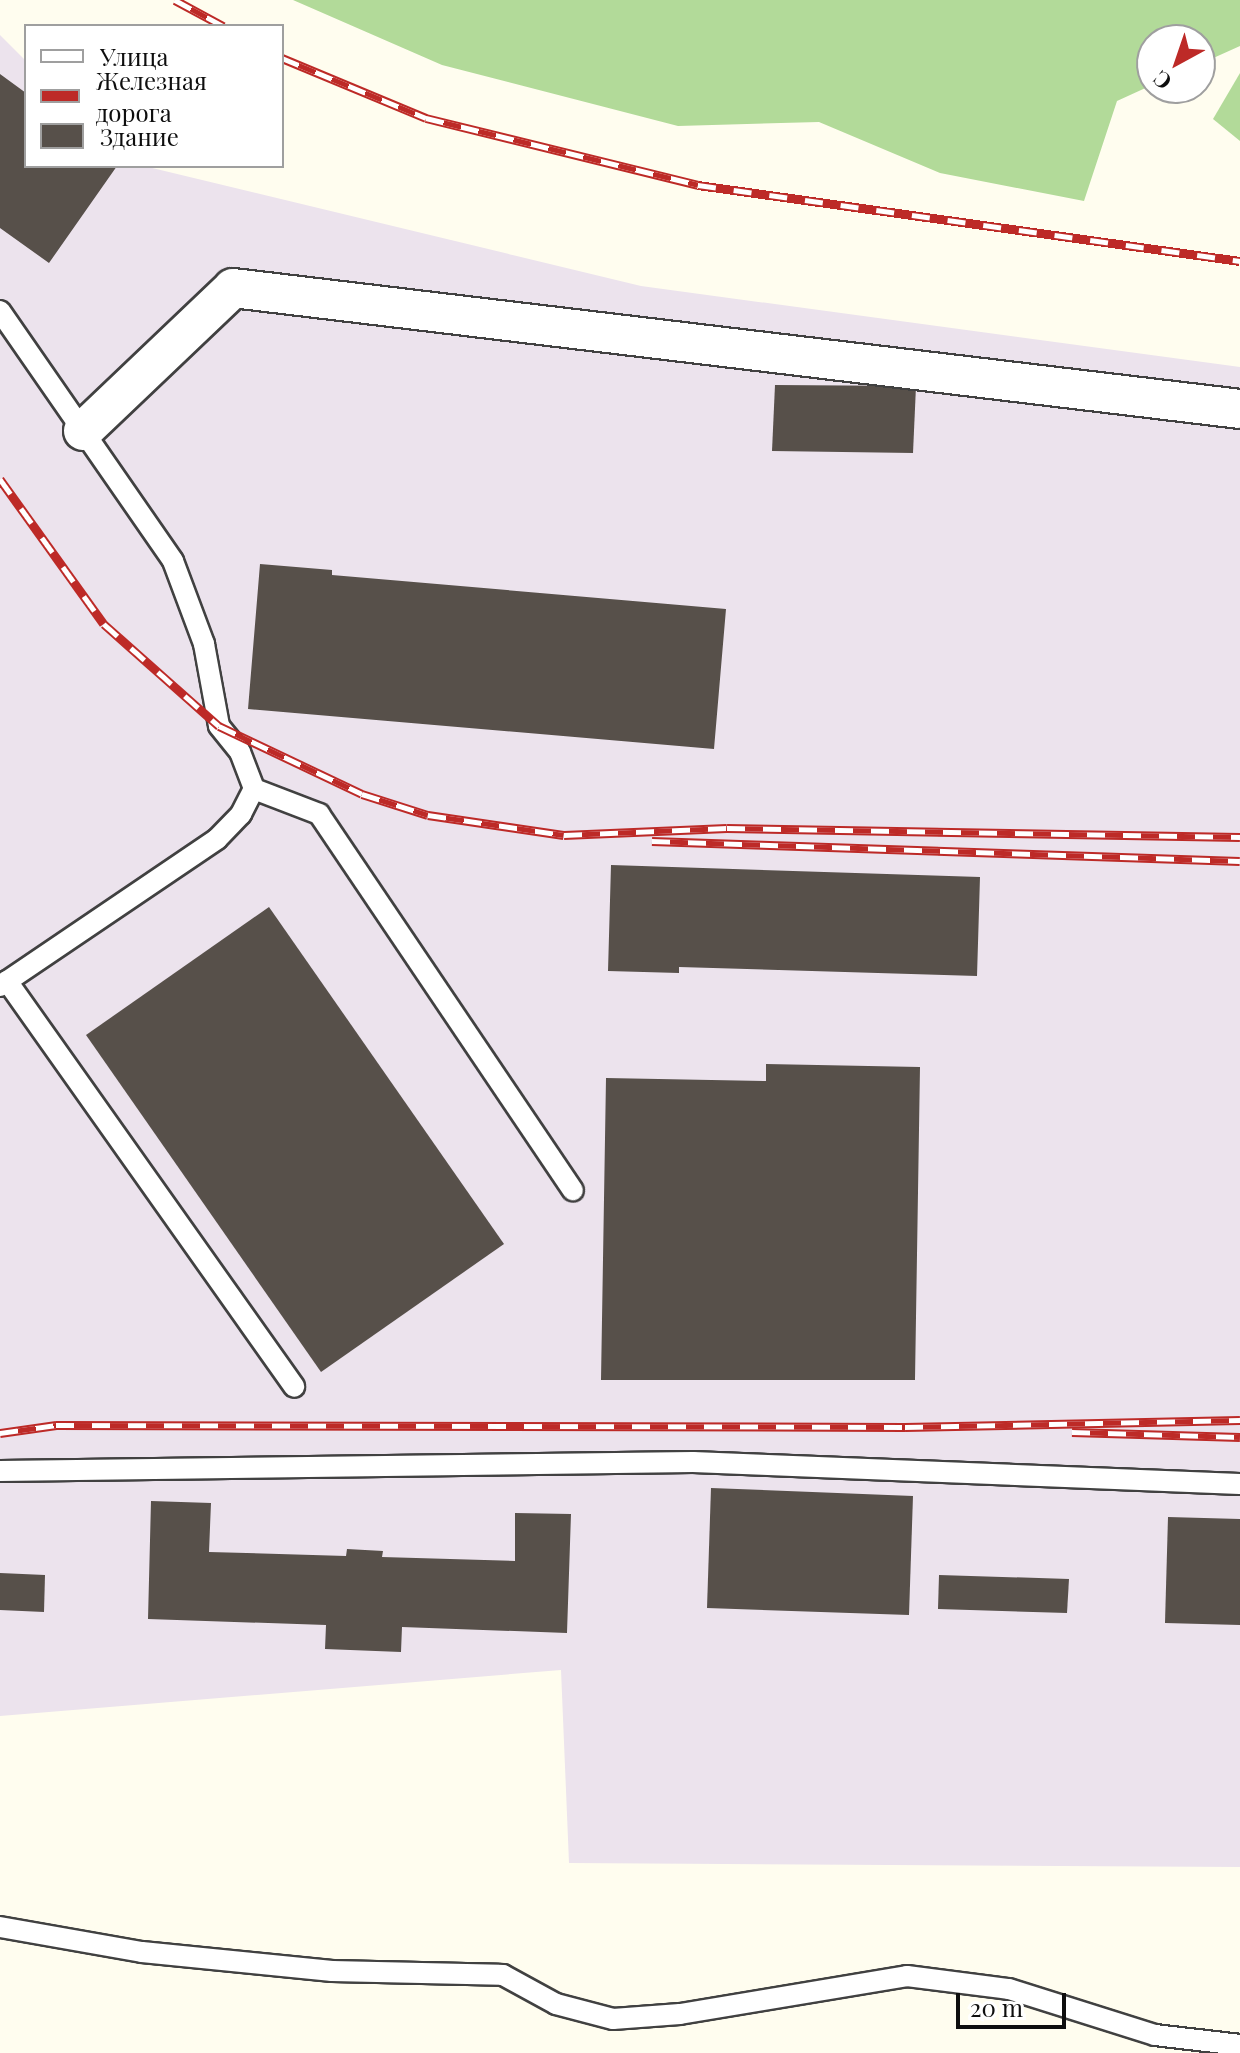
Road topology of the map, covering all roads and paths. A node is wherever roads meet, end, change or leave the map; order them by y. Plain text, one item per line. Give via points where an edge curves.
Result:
1 (0, 311) edge
2 (1240, 409) edge
3 (83, 431) junction
4 (254, 789) junction
5 (3, 983) edge
6 (573, 1190) dead end
7 (294, 1387) dead end
8 (0, 1471) edge
9 (1240, 1484) edge
10 (0, 1927) edge
11 (1240, 2045) edge

1 - 3 lane
2 - 3 street via 233,288
3 - 4 lane via 173,561 204,644 219,726 240,752
4 - 5 lane via 241,814 217,839
4 - 6 lane via 319,814
5 - 7 lane
8 - 9 lane via 693,1462
10 - 11 lane via 142,1952 332,1971 503,1975 556,2004 613,2019 680,2014 907,1976 1009,1989 1155,2035

